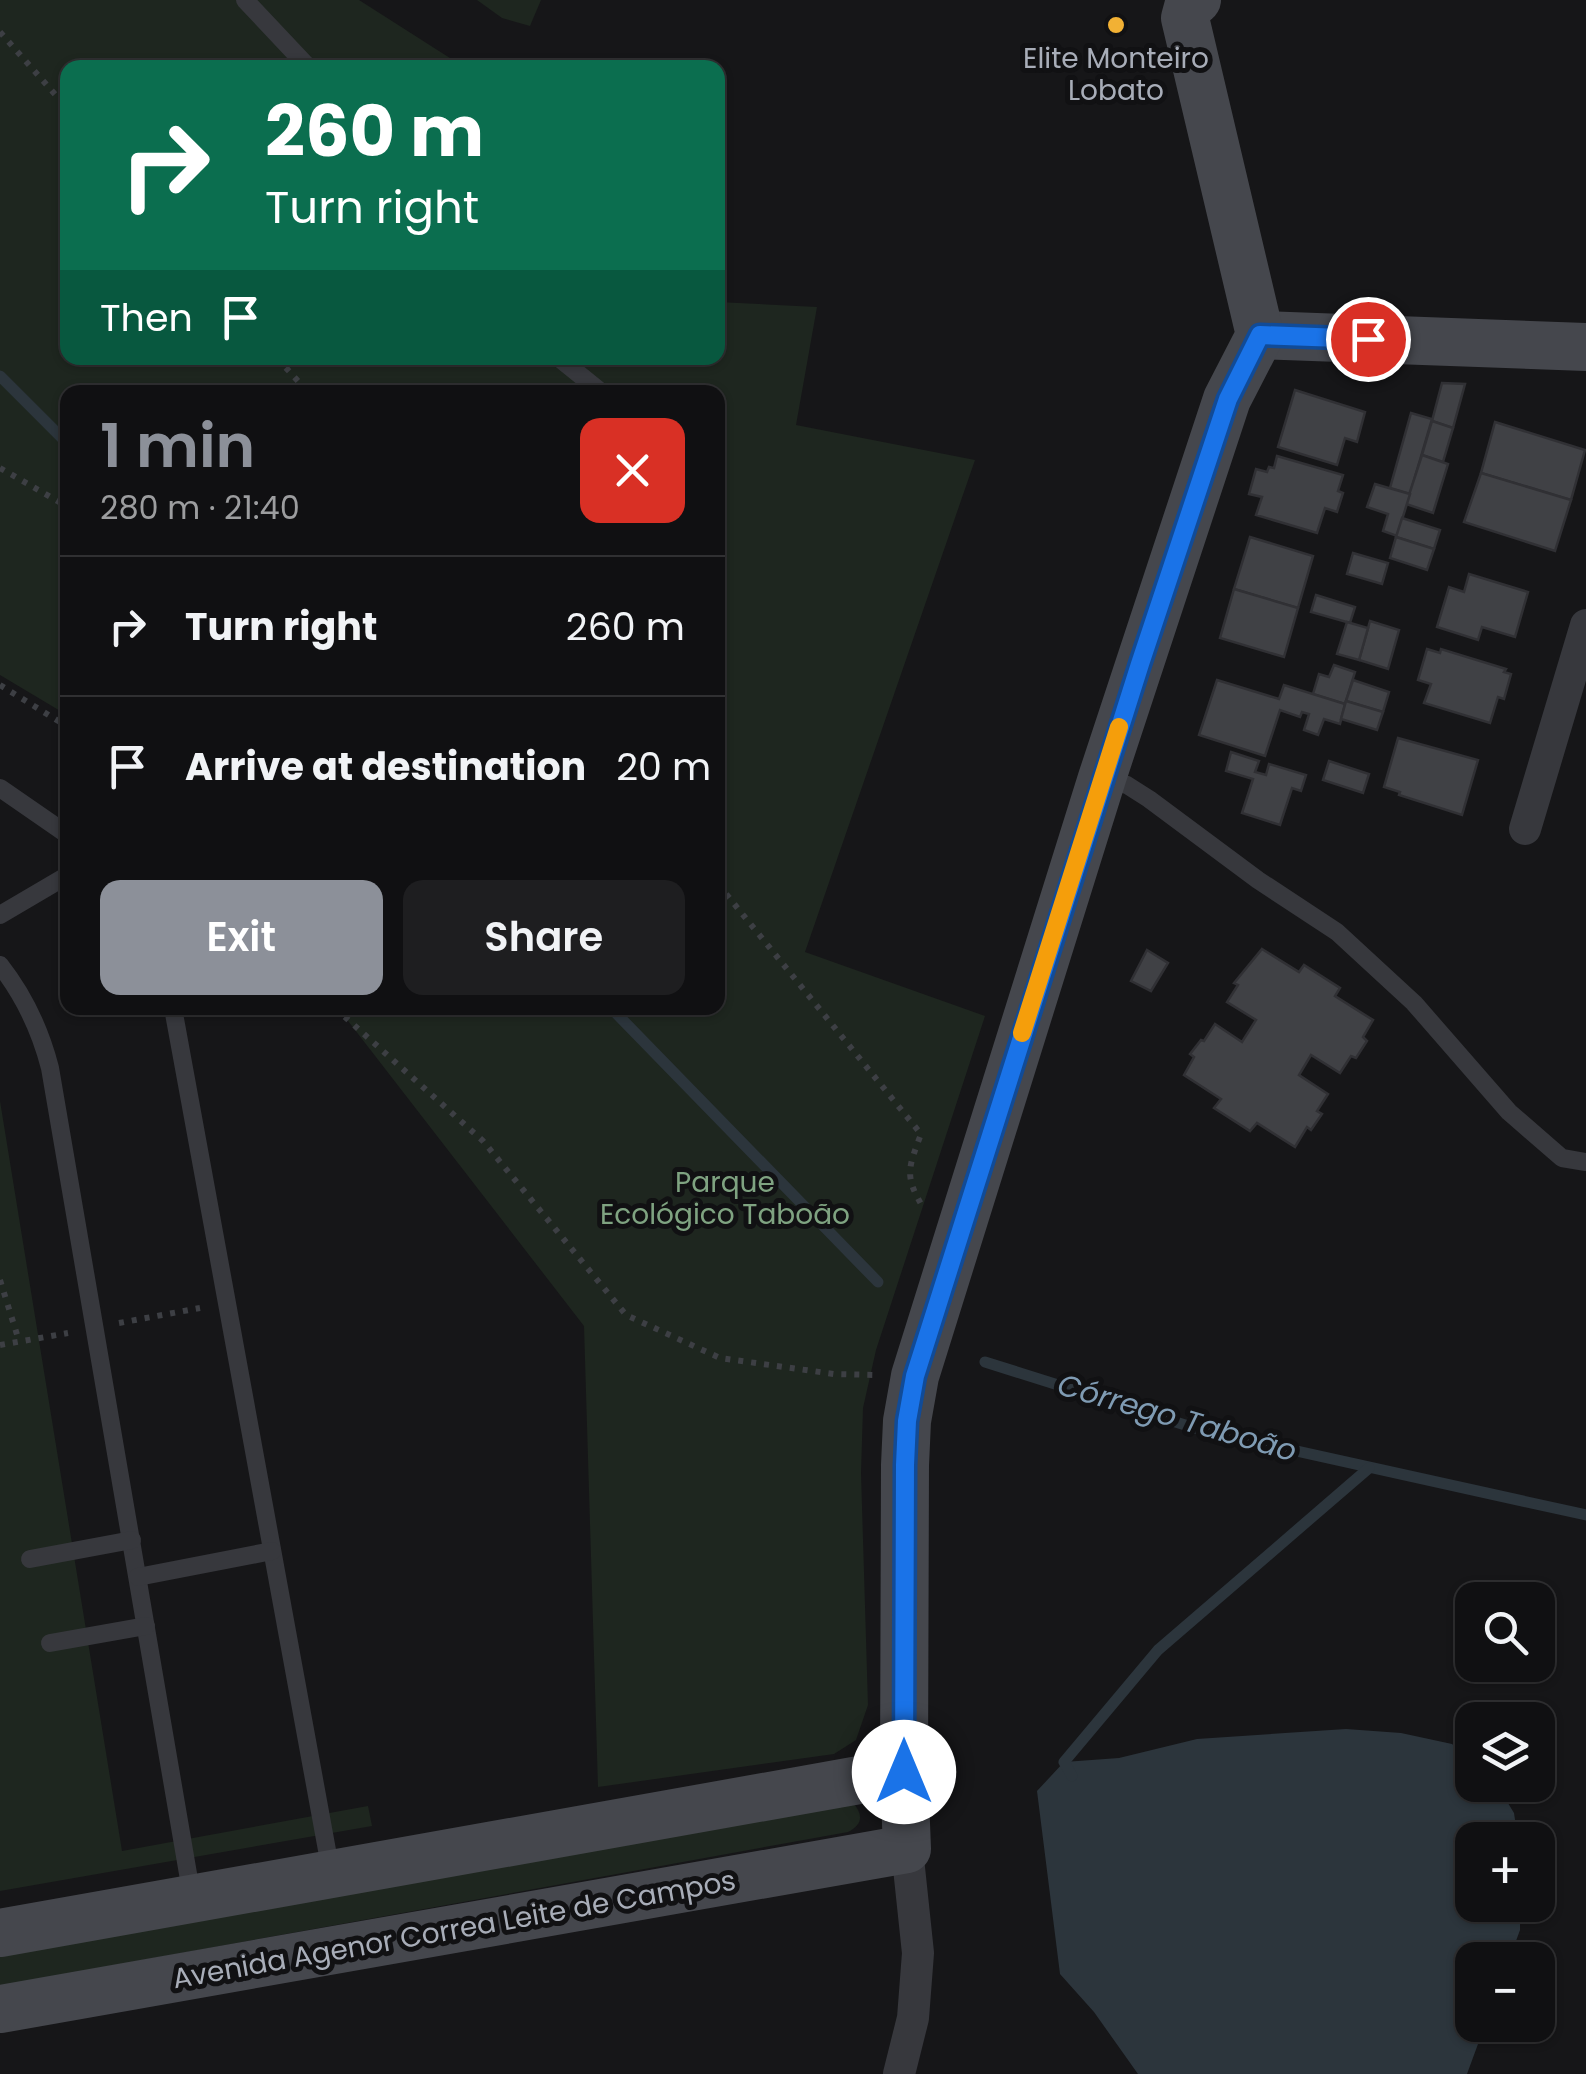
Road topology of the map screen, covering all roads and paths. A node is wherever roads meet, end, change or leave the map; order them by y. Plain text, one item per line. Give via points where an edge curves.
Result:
1 (245, 0) edge
2 (1192, 3) edge
3 (0, 32) edge
4 (301, 60) edge
5 (60, 101) edge
6 (1260, 335) junction
7 (1586, 346) edge
8 (283, 365) edge
9 (568, 365) edge
10 (301, 385) edge
11 (592, 385) edge
12 (0, 468) edge
13 (60, 503) edge
14 (1586, 625) edge
15 (0, 686) edge
16 (60, 722) edge
17 (1102, 778) junction
18 (0, 788) edge
19 (60, 829) edge
20 (1525, 830) dead end
21 (60, 880) edge
22 (725, 893) edge
23 (0, 916) edge
24 (0, 965) edge
25 (174, 1015) edge
26 (343, 1015) edge
27 (1586, 1162) edge
28 (952, 1255) junction
29 (0, 1280) edge
30 (0, 1345) edge
31 (915, 1376) junction
32 (132, 1540) junction
33 (272, 1550) junction
34 (30, 1558) dead end
35 (138, 1576) junction
36 (146, 1626) junction
37 (50, 1642) dead end
38 (904, 1772) junction
39 (907, 1849) junction
40 (331, 1872) junction
41 (192, 1898) junction
42 (0, 1932) edge
43 (0, 2009) edge
44 (899, 2074) edge

1 - 4 lane
2 - 6 street via 1185,18
3 - 5 path
6 - 7 street
6 - 17 street via 1228,399
8 - 10 path
9 - 11 lane
12 - 13 path
14 - 20 street
15 - 16 path
17 - 27 lane via 1149,799 1338,932 1414,1003 1509,1112 1562,1158
17 - 28 street
18 - 19 lane
21 - 23 lane
22 - 28 path via 921,1134 910,1185
24 - 32 lane via 40,1031 50,1068
25 - 33 lane
26 - 31 path via 483,1141 626,1315 720,1358 834,1374
28 - 31 street
29 - 30 path via 16,1342
31 - 38 street via 905,1465
32 - 34 lane
32 - 35 lane
33 - 35 lane
33 - 40 lane
35 - 36 lane
36 - 37 lane
36 - 41 lane
38 - 39 street
38 - 40 street
39 - 43 street, Avenida Agenor Correa Leite de Campos
39 - 44 street via 918,1953 913,2018
40 - 41 street
41 - 42 street

